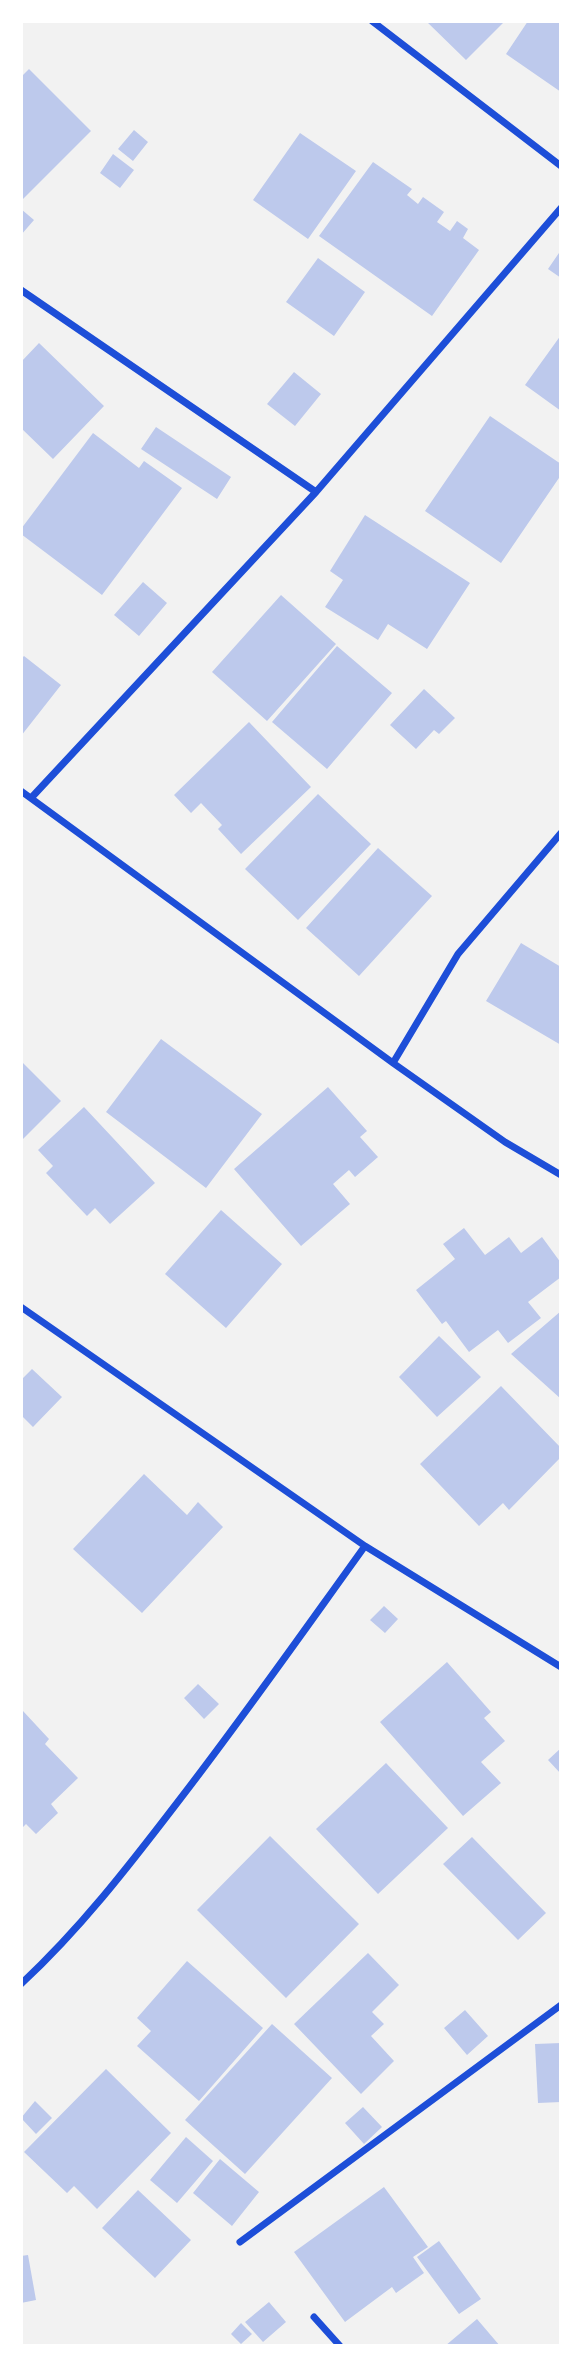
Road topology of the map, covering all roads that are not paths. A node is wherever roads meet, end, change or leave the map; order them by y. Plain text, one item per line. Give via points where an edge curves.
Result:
1 (372, 21) edge
2 (561, 166) edge
3 (561, 208) edge
4 (21, 290) edge
5 (316, 492) junction
6 (21, 791) edge
7 (32, 797) junction
8 (561, 833) edge
9 (393, 1063) junction
10 (561, 1175) edge
11 (21, 1307) edge
12 (365, 1546) junction
13 (561, 1667) edge
14 (21, 1984) edge
15 (561, 2005) edge
16 (240, 2242) dead end
17 (314, 2317) dead end
18 (340, 2346) edge

1 - 2 street
3 - 5 street
4 - 5 street
5 - 7 street
6 - 7 street
7 - 9 street
8 - 9 street via 457,954
9 - 10 street via 505,1142
11 - 12 street
12 - 13 street
12 - 14 street via 149,1841 85,1921
15 - 16 street
17 - 18 street

